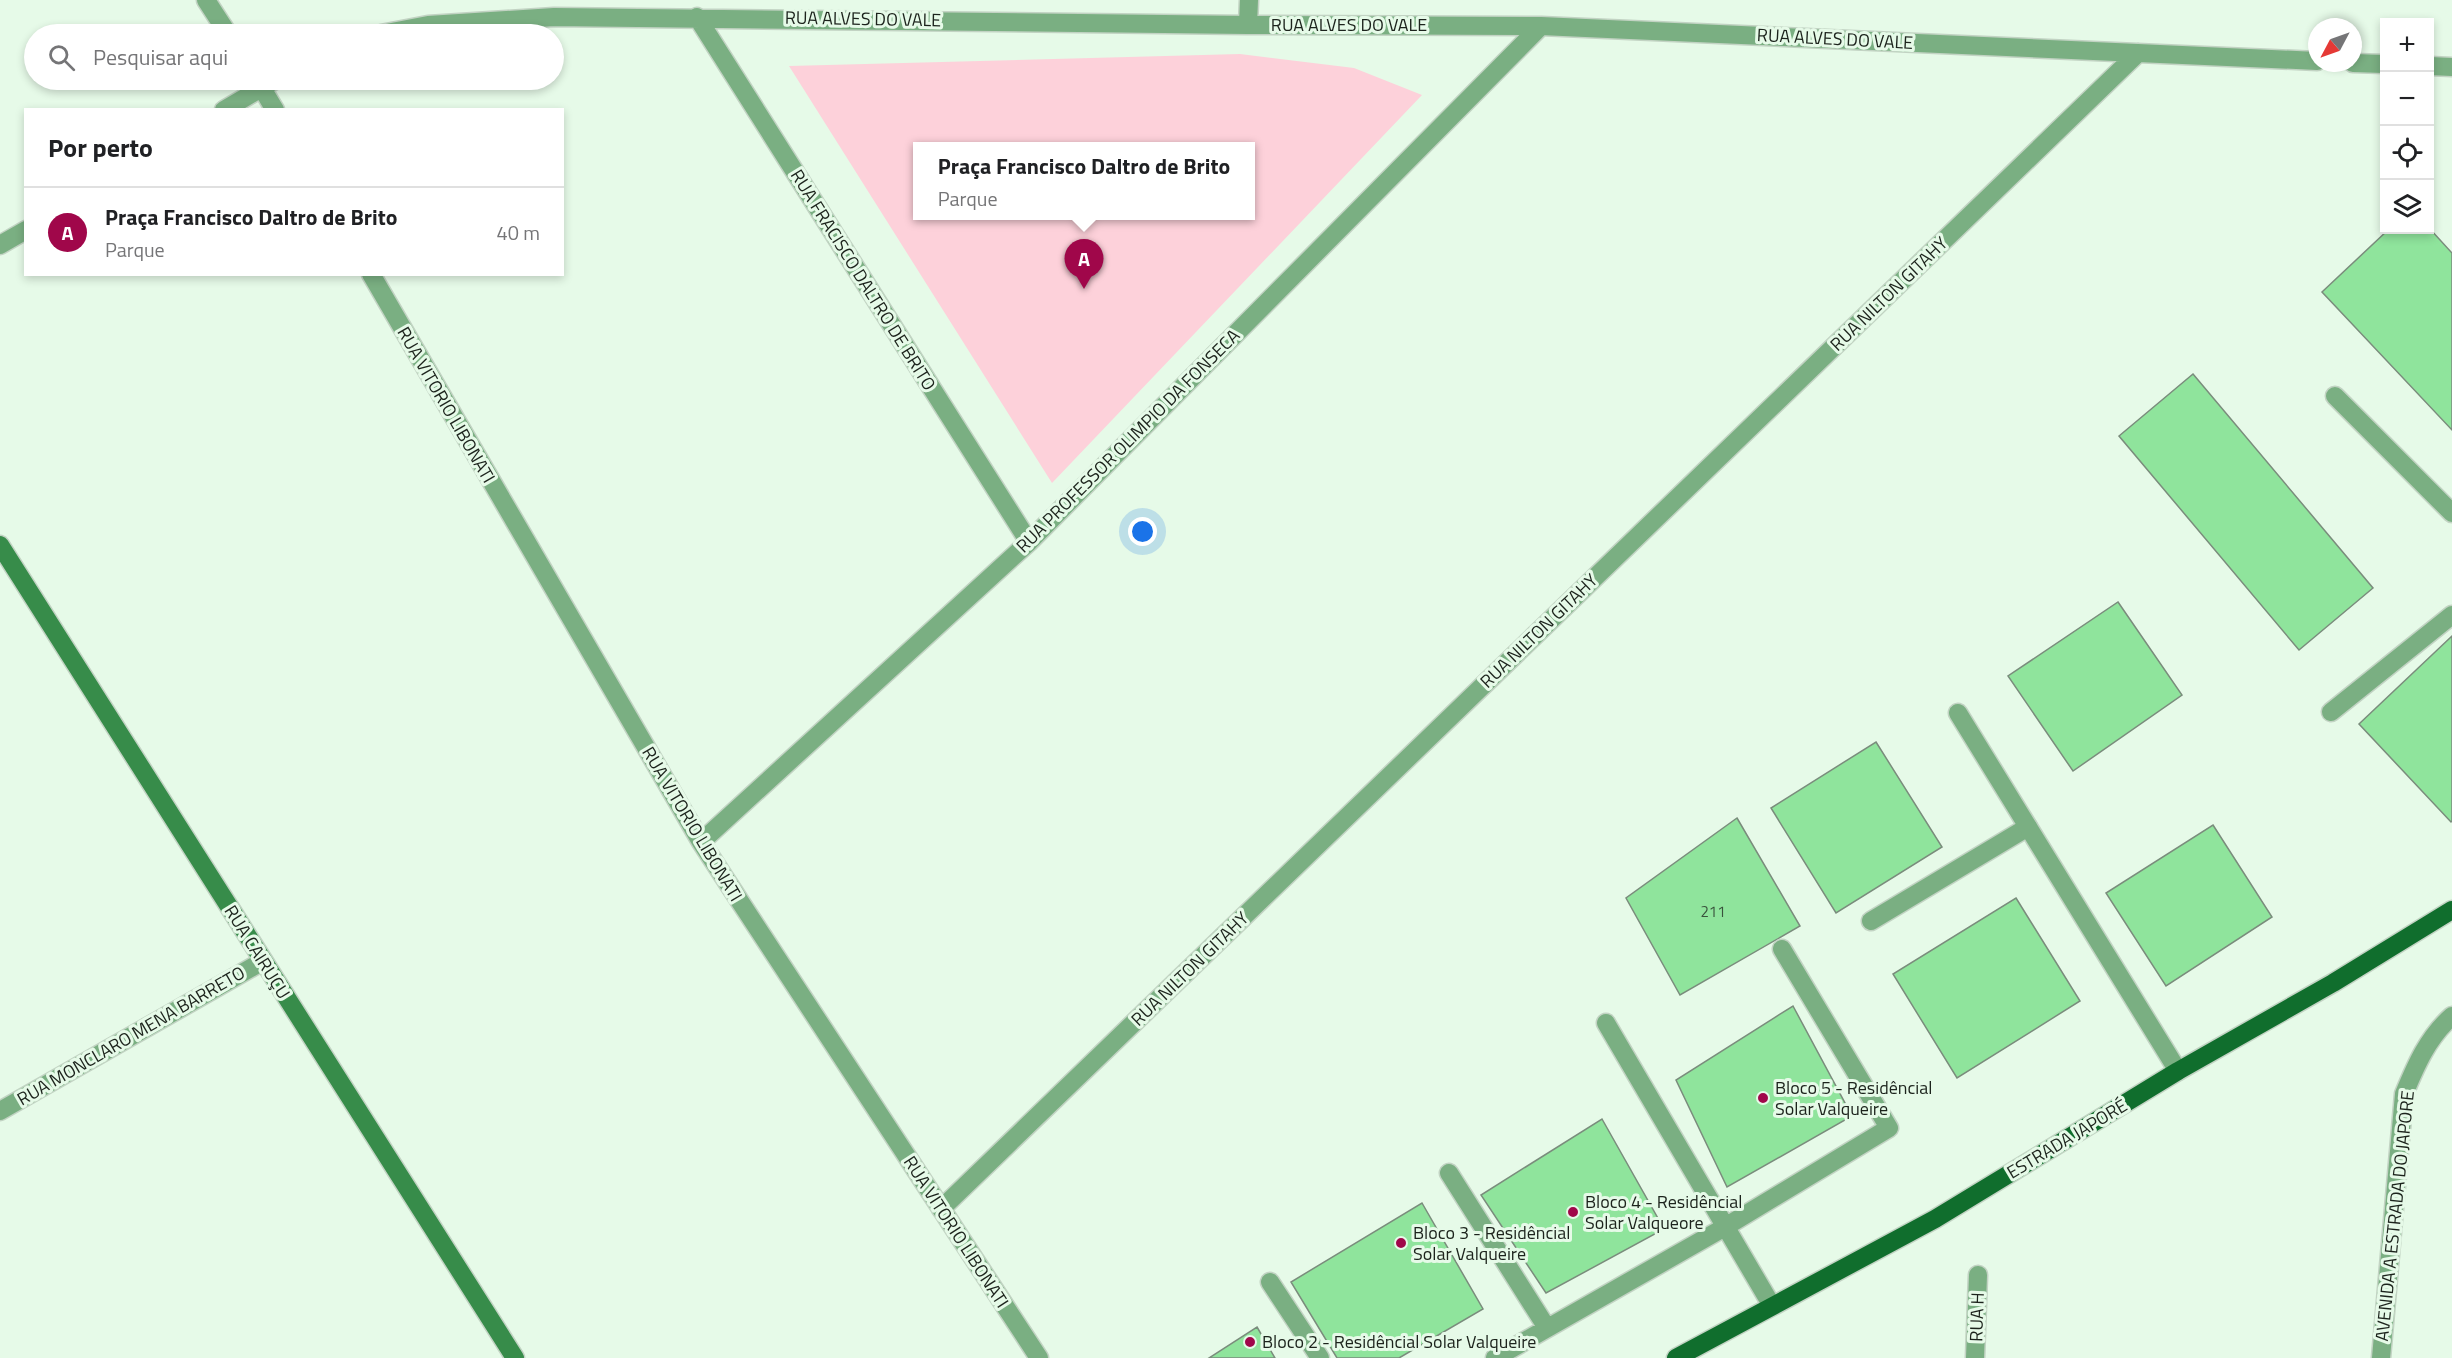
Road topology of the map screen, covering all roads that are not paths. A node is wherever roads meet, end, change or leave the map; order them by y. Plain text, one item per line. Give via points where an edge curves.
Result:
1 (206, 0) edge
2 (1249, 0) edge
3 (697, 17) junction
4 (222, 24) edge
5 (444, 24) edge
6 (1248, 25) junction
7 (1541, 26) junction
8 (2138, 53) junction
9 (2308, 61) edge
10 (2362, 63) edge
11 (2380, 64) edge
12 (2434, 66) edge
13 (2452, 67) edge
14 (253, 90) edge
15 (267, 90) edge
16 (227, 108) edge
17 (274, 108) edge
18 (24, 231) edge
19 (0, 246) edge
20 (372, 276) edge
21 (2335, 396) dead end
22 (2452, 513) edge
23 (1029, 542) junction
24 (0, 545) edge
25 (2452, 615) edge
26 (2331, 712) dead end
27 (1958, 713) dead end
28 (2028, 827) junction
29 (701, 842) junction
30 (2452, 910) edge
31 (1871, 921) dead end
32 (1782, 950) dead end
33 (263, 961) junction
34 (2452, 1016) edge
35 (1606, 1023) dead end
36 (2178, 1071) junction
37 (0, 1111) edge
38 (1449, 1173) dead end
39 (941, 1209) junction
40 (1725, 1227) junction
41 (1978, 1275) dead end
42 (1270, 1282) dead end
43 (1772, 1306) junction
44 (1547, 1328) junction
45 (515, 1358) edge
46 (1039, 1358) edge
47 (1320, 1358) edge
48 (1495, 1358) edge
49 (1676, 1358) edge
50 (1976, 1358) edge
51 (2381, 1358) edge

1 - 4 street
2 - 6 street
3 - 5 street, RUA ALVES DO VALE via 554,17
3 - 6 street, RUA ALVES DO VALE
3 - 23 street, RUA FRACISCO DALTRO DE BRITO
6 - 7 street, RUA ALVES DO VALE
7 - 8 street, RUA ALVES DO VALE
7 - 23 street, RUA PROFESSOR OLIMPIO DA FONSECA
8 - 9 street, RUA ALVES DO VALE
8 - 39 street, RUA NILTON GITAHY
10 - 11 street
12 - 13 street
14 - 16 street
15 - 17 street
18 - 19 street
20 - 29 street, RUA VITORIO LIBONATI
21 - 22 street
23 - 29 street, RUA PROFESSOR OLIMPIO DA FONSECA
24 - 33 street, RUA CAIRUÇU
25 - 26 street
27 - 28 street
28 - 31 street
28 - 36 street
29 - 39 street, RUA VITORIO LIBONATI
30 - 36 main road, ESTRADA JAPORÉ
32 - 40 street via 1890,1128
33 - 37 street, RUA MONCLARO MENA BARRETO
33 - 45 street, RUA CAIRUÇU
34 - 51 street, AVENIDA A ESTRADA DO JAPORE via 2419,1057 2404,1094
35 - 40 street
36 - 43 main road, ESTRADA JAPORÉ via 1935,1219
38 - 44 street
39 - 46 street, RUA VITORIO LIBONATI
40 - 43 street
40 - 44 street
41 - 50 street, RUA H
42 - 47 street
43 - 49 main road, ESTRADA JAPORÉ
44 - 48 street

